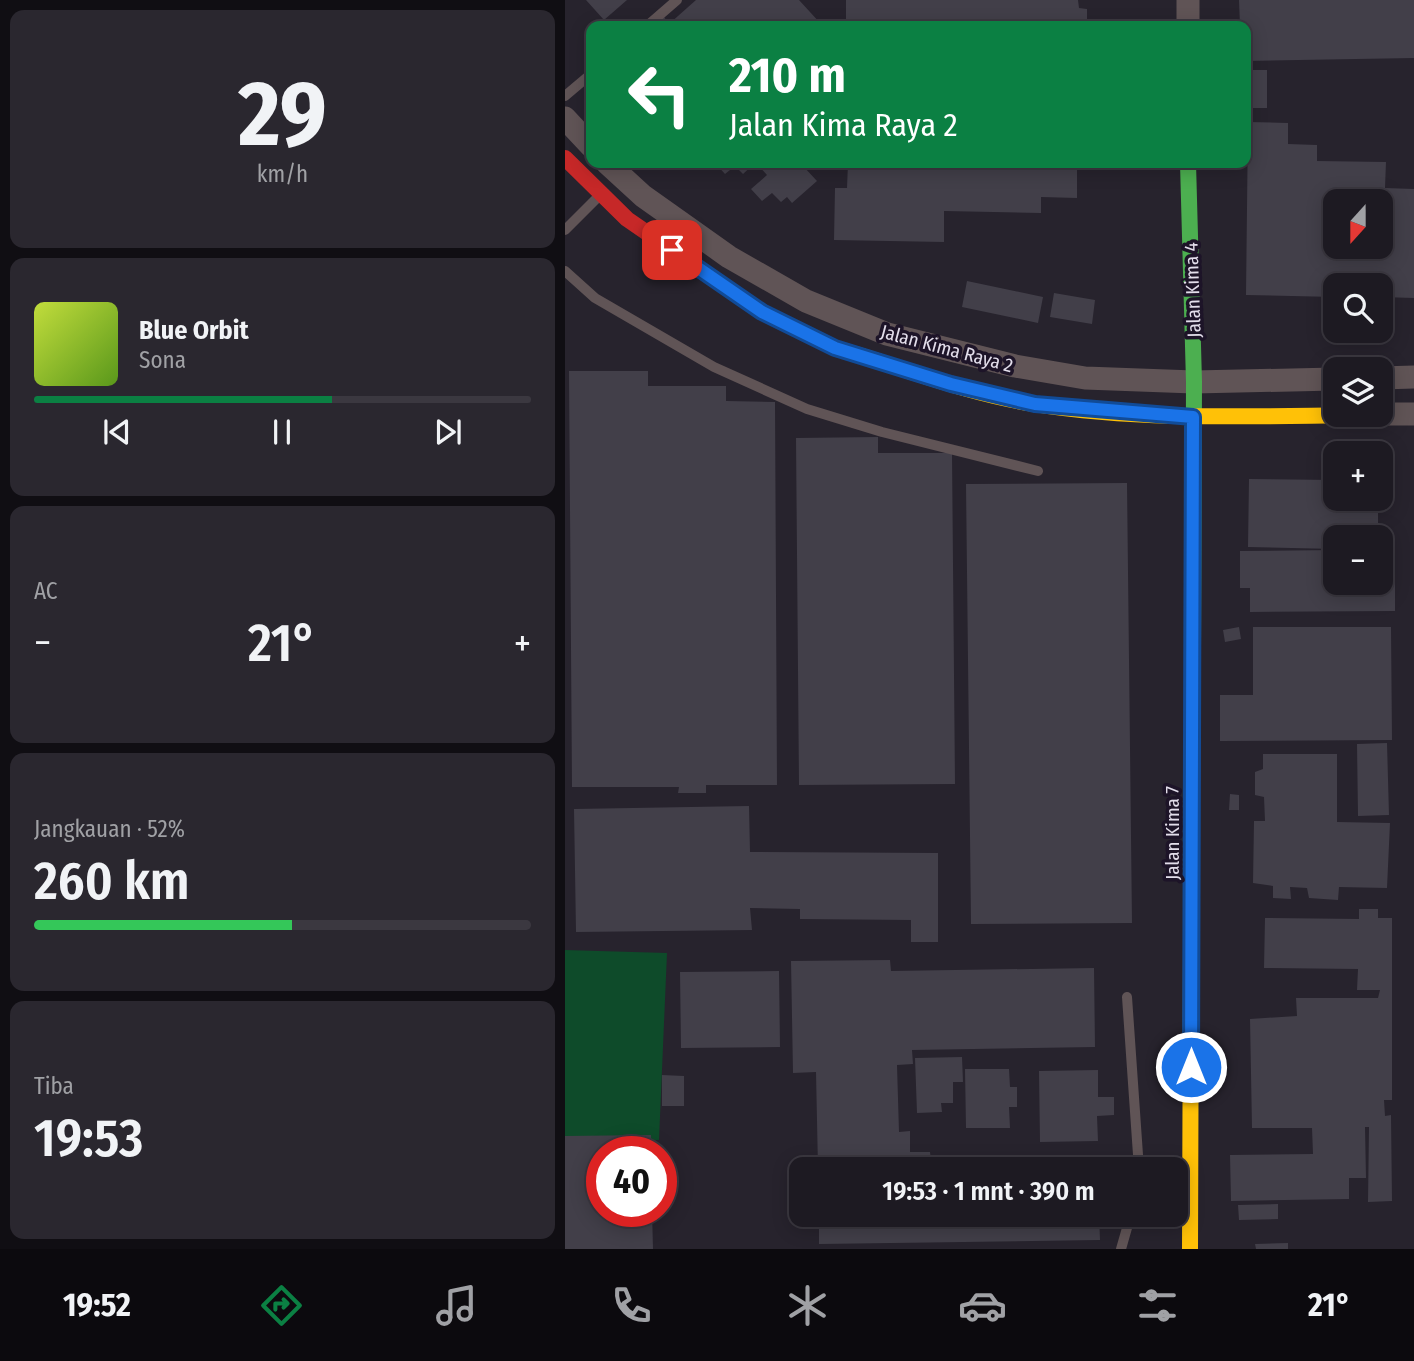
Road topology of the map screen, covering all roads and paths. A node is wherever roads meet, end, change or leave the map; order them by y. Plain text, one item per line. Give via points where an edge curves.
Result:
1 (677, 0) edge
2 (1188, 0) edge
3 (653, 21) edge
4 (1188, 21) edge
5 (586, 78) edge
6 (565, 96) edge
7 (565, 118) edge
8 (586, 141) edge
9 (565, 158) edge
10 (612, 168) edge
11 (1188, 168) edge
12 (600, 195) junction
13 (565, 230) edge
14 (565, 271) edge
15 (1414, 377) edge
16 (1393, 378) edge
17 (1323, 379) edge
18 (1194, 382) junction
19 (1393, 414) edge
20 (1414, 414) edge
21 (1323, 415) edge
22 (1193, 417) junction
23 (1038, 471) dead end
24 (1127, 998) dead end
25 (1138, 1157) edge
26 (1183, 1157) edge
27 (1127, 1227) edge
28 (1188, 1227) edge
29 (1121, 1249) edge
30 (1190, 1249) edge

1 - 3 lane
2 - 4 street
5 - 6 lane
7 - 8 street
9 - 12 street, Jalan Kima Raya 2
10 - 18 street, Jalan Kima Raya 2 via 643,196 729,257 806,301 887,334 1085,378
11 - 18 street, Jalan Kima 4
12 - 13 lane
12 - 22 street, Jalan Kima Raya 2 via 627,219 762,312 835,348 1035,404
14 - 23 lane via 595,298 714,367 807,409
15 - 16 street
17 - 18 street, Jalan Kima Raya 2
18 - 22 street, Jalan Kima 4
19 - 20 street
21 - 22 street, Jalan Kima Raya 2
22 - 26 street, Jalan Kima 7
24 - 25 lane
27 - 29 lane
28 - 30 street, Jalan Kima 7

